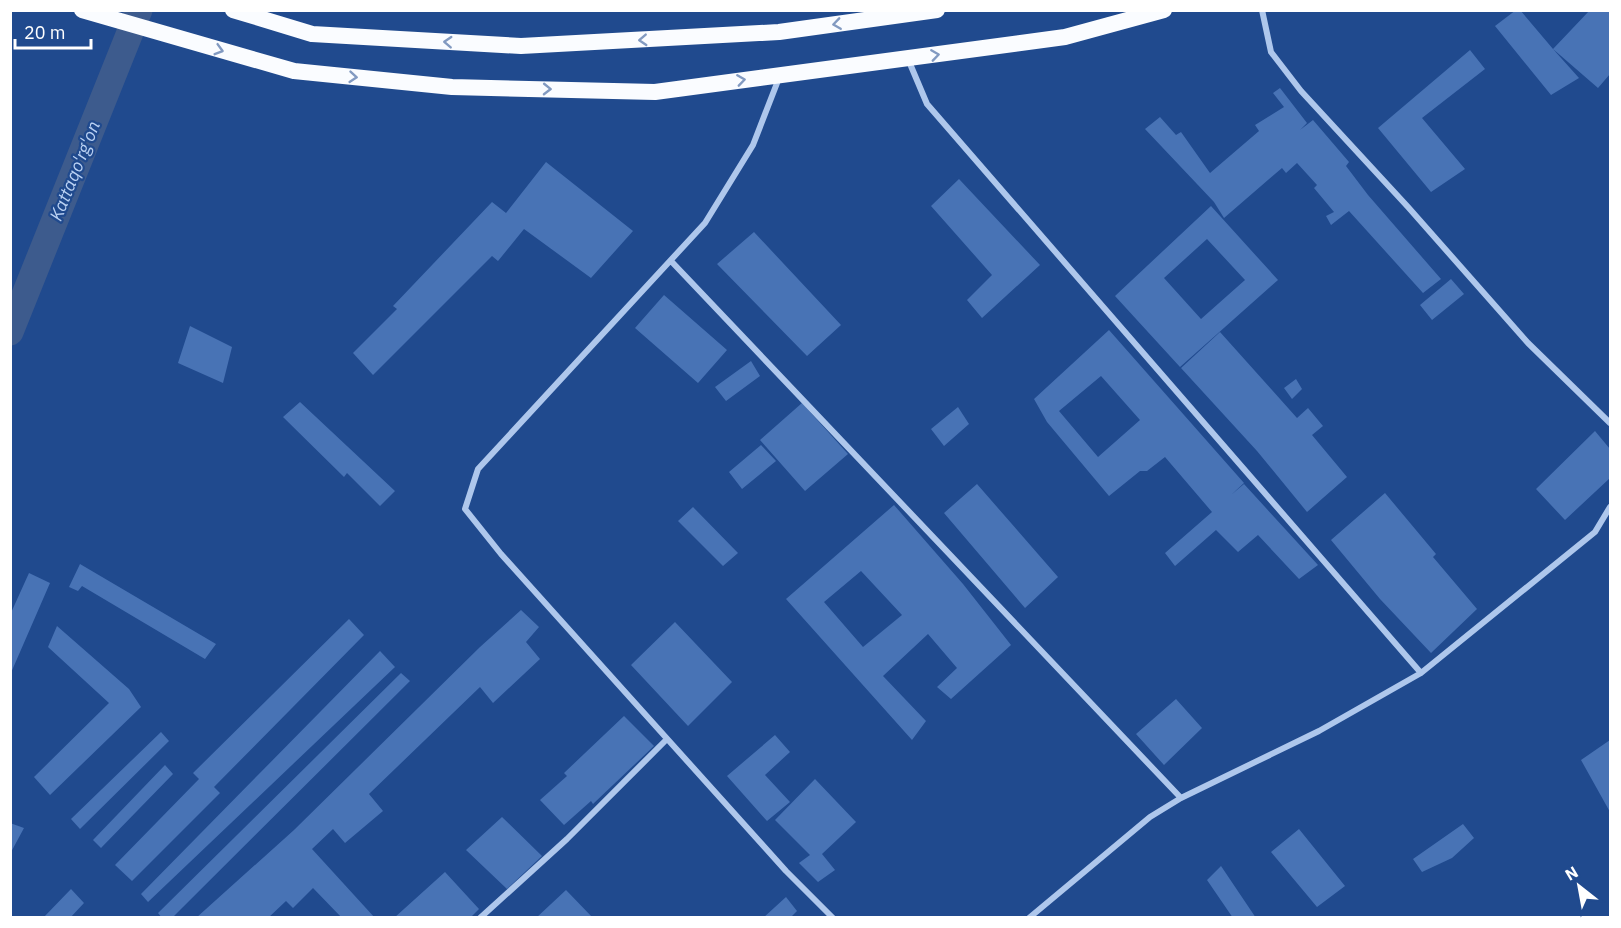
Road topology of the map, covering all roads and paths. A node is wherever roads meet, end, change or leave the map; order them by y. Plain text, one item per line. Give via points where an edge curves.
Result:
1 (82, 10) edge
2 (233, 10) edge
3 (937, 10) edge
4 (1164, 10) edge
5 (1262, 10) edge
6 (908, 58) junction
7 (780, 75) junction
8 (671, 261) junction
9 (1611, 423) edge
10 (1611, 507) edge
11 (1421, 673) junction
12 (667, 739) junction
13 (1181, 798) junction
14 (480, 918) edge
15 (833, 918) edge
16 (1029, 918) edge

1 -> 7 highway via 294,71 452,87 655,92
3 -> 2 highway via 779,32 521,46 312,34
6 -> 4 highway via 1065,37
5 - 9 street via 1270,52 1301,91 1528,343
6 - 7 highway
6 - 11 street via 927,104
7 - 8 street via 753,145 705,223
8 - 12 street via 478,469 465,509
8 - 13 street
10 - 11 street via 1595,532
11 - 13 street via 1319,731
12 - 14 street via 567,839
12 - 15 street
13 - 16 street via 1150,817

